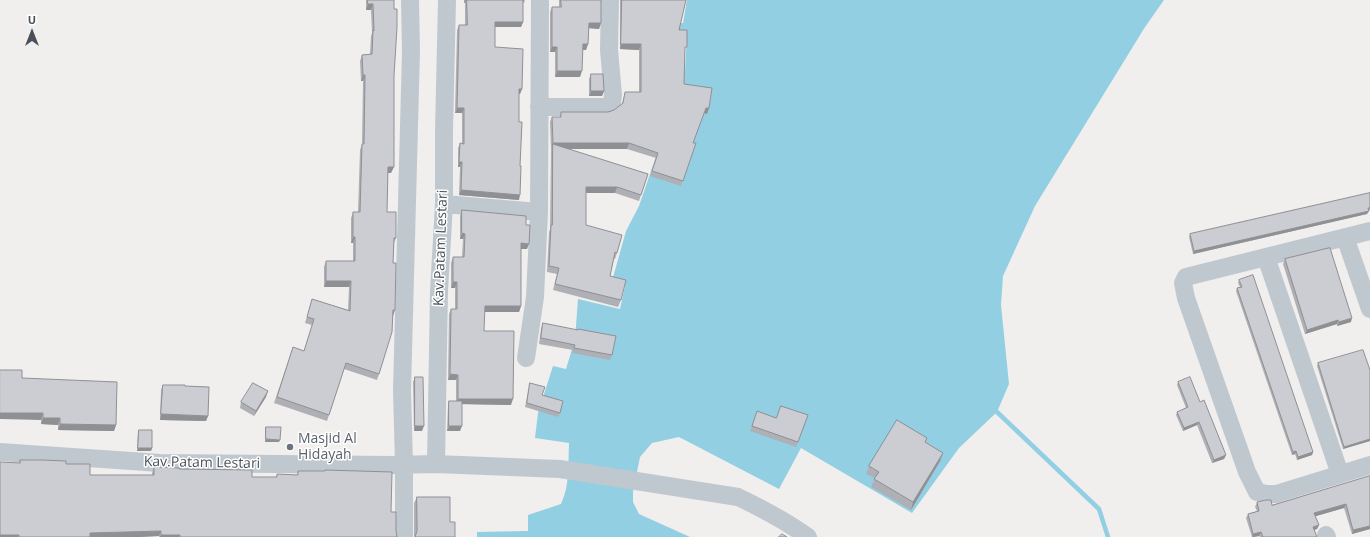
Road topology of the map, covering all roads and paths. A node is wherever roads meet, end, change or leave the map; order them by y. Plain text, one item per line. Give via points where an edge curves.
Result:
1 (410, 0) edge
2 (446, 0) edge
3 (540, 0) edge
4 (610, 0) edge
5 (539, 107) junction
6 (444, 204) junction
7 (539, 212) junction
8 (1370, 230) edge
9 (1345, 237) junction
10 (1266, 257) junction
11 (1370, 309) edge
12 (526, 358) dead end
13 (0, 452) edge
14 (436, 464) junction
15 (1370, 464) edge
16 (404, 465) junction
17 (1340, 474) junction
18 (404, 537) edge
19 (808, 537) edge

1 - 16 street via 411,51 402,390
2 - 6 street, Kav.Patam Lestari
3 - 5 street
4 - 5 street via 612,103 606,107
5 - 7 street
6 - 7 street
6 - 14 street, Kav.Patam Lestari via 439,291
7 - 12 street via 535,297
8 - 9 street
9 - 10 street
9 - 11 street
10 - 17 street
10 - 17 street via 1186,277 1183,283 1186,298 1247,472 1257,492 1276,494
13 - 16 street, Kav.Patam Lestari via 160,463
14 - 16 street, Kav.Patam Lestari
14 - 19 street via 560,469 738,497 790,524
15 - 17 street
16 - 18 street

